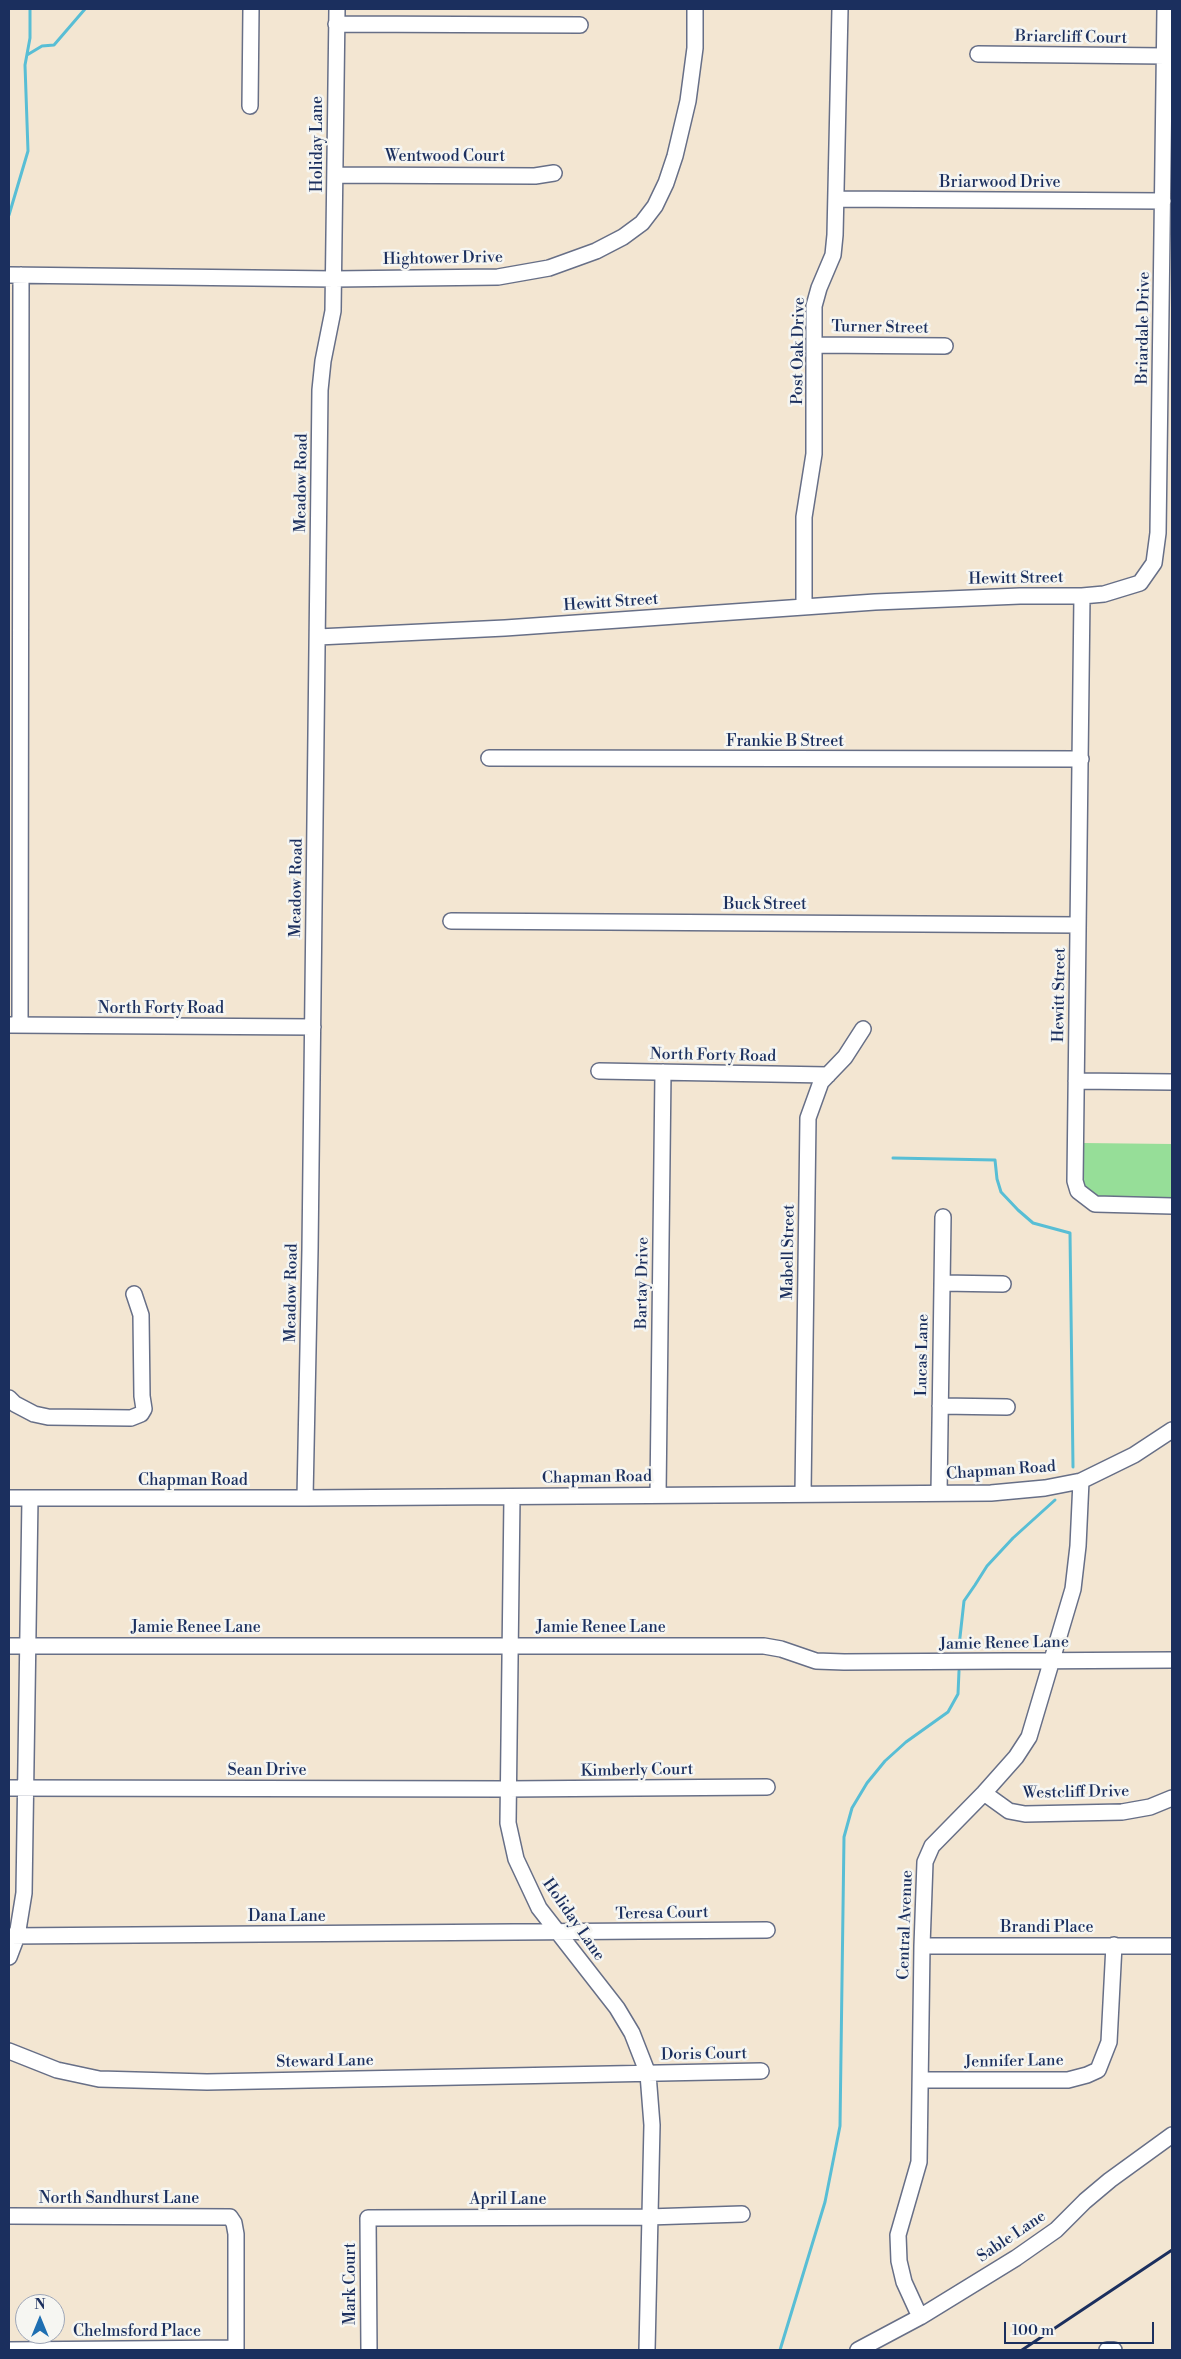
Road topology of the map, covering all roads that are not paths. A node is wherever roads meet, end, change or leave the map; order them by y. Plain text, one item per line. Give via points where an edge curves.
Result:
1 (251, 9) edge
2 (695, 9) edge
3 (840, 9) edge
4 (1165, 9) edge
5 (337, 16) edge
6 (580, 25) dead end
7 (978, 54) dead end
8 (1165, 56) junction
9 (250, 106) dead end
10 (554, 173) dead end
11 (335, 174) junction
12 (836, 199) junction
13 (1163, 201) junction
14 (15, 275) edge
15 (334, 279) junction
16 (814, 345) junction
17 (944, 346) dead end
18 (1166, 346) edge
19 (1165, 533) edge
20 (1082, 596) junction
21 (804, 607) junction
22 (318, 637) junction
23 (489, 758) dead end
24 (1081, 760) junction
25 (451, 921) dead end
26 (1078, 925) junction
27 (14, 1025) edge
28 (313, 1026) junction
29 (863, 1028) dead end
30 (598, 1071) dead end
31 (663, 1072) junction
32 (828, 1075) junction
33 (1076, 1081) junction
34 (1172, 1082) edge
35 (1172, 1206) edge
36 (943, 1217) dead end
37 (942, 1283) junction
38 (1003, 1284) dead end
39 (134, 1294) dead end
40 (9, 1398) edge
41 (940, 1406) junction
42 (1008, 1407) dead end
43 (1172, 1430) edge
44 (1081, 1481) junction
45 (802, 1493) junction
46 (939, 1493) junction
47 (658, 1495) junction
48 (512, 1497) junction
49 (9, 1498) edge
50 (30, 1498) junction
51 (305, 1498) junction
52 (511, 1645) junction
53 (9, 1646) edge
54 (28, 1646) junction
55 (1053, 1660) junction
56 (1172, 1660) edge
57 (767, 1787) dead end
58 (9, 1788) edge
59 (26, 1788) junction
60 (507, 1789) junction
61 (984, 1793) junction
62 (1172, 1798) edge
63 (767, 1930) dead end
64 (557, 1932) junction
65 (13, 1936) edge
66 (1114, 1945) junction
67 (922, 1946) junction
68 (1172, 1946) edge
69 (9, 1957) edge
70 (9, 2051) edge
71 (761, 2071) dead end
72 (648, 2074) junction
73 (921, 2080) junction
74 (1172, 2135) edge
75 (742, 2214) dead end
76 (9, 2216) edge
77 (368, 2218) joint
78 (648, 2218) junction
79 (920, 2317) junction
80 (236, 2349) edge
81 (9, 2350) edge
82 (370, 2350) edge
83 (647, 2350) edge
84 (858, 2350) edge
85 (1106, 2350) edge
86 (1114, 2350) edge

1 - 9 street
2 - 15 street, Hightower Drive via 695,48 688,101 675,156 655,206 642,223 623,238 549,268 498,277
3 - 12 street, Post Oak Drive
4 - 8 street, Briardale Drive
5 - 6 street
5 - 11 street, Holiday Lane
7 - 8 street, Briarcliff Court
8 - 13 street, Briardale Drive
10 - 11 street, Wentwood Court via 535,176
11 - 15 street, Holiday Lane
12 - 13 street, Briarwood Drive
12 - 16 street, Post Oak Drive via 832,255 814,306
13 - 18 street, Briardale Drive
14 - 15 street, Hightower Drive
14 - 27 street
15 - 22 street, Meadow Road via 333,311 322,361 320,390
16 - 17 street, Turner Street
16 - 21 street, Post Oak Drive via 814,454 804,517
18 - 19 street, Briardale Drive
19 - 20 street, Briardale Drive via 1144,580 1130,588
20 - 21 street, Hewitt Street via 938,599
20 - 24 street, Hewitt Street
21 - 22 street, Hewitt Street via 505,628
22 - 28 street, Meadow Road
23 - 24 street, Frankie B Street
24 - 26 street, Hewitt Street
25 - 26 street, Buck Street
26 - 33 street, Hewitt Street
27 - 28 street, North Forty Road
28 - 51 street, Meadow Road
29 - 32 street, Mabell Street via 845,1057
30 - 31 street, North Forty Road
31 - 32 street, North Forty Road
31 - 47 street, Bartay Drive
32 - 45 street, Mabell Street via 818,1087 808,1118
33 - 34 street
33 - 35 street, Hewitt Street via 1075,1181 1078,1191 1095,1204
36 - 37 street, Lucas Lane
37 - 38 street
37 - 41 street, Lucas Lane
39 - 40 street via 141,1315 144,1409 141,1414 131,1418 48,1417 34,1414
41 - 42 street
41 - 46 street, Lucas Lane
43 - 44 street, Chapman Road via 1134,1455
44 - 46 street, Chapman Road via 1031,1490
44 - 55 street, Central Avenue via 1073,1589
45 - 46 street, Chapman Road
45 - 47 street, Chapman Road
47 - 48 street, Chapman Road
48 - 51 street, Chapman Road
48 - 52 street, Holiday Lane
49 - 50 street, Chapman Road
50 - 51 street, Chapman Road
50 - 54 street
52 - 54 street, Jamie Renee Lane
52 - 55 street, Jamie Renee Lane via 764,1646 816,1660 844,1662
52 - 60 street, Holiday Lane
53 - 54 street, Jamie Renee Lane
54 - 59 street
55 - 56 street, Jamie Renee Lane
55 - 61 street, Central Avenue via 1029,1737
57 - 60 street, Kimberly Court
58 - 59 street, Sean Drive
59 - 60 street, Sean Drive
59 - 65 street via 24,1893
60 - 64 street, Holiday Lane via 508,1823 516,1859 539,1908
61 - 62 street, Westcliff Drive via 1009,1812 1024,1814 1122,1812 1150,1807
61 - 67 street, Central Avenue via 932,1846 925,1862
63 - 64 street, Teresa Court
64 - 65 street, Dana Lane
64 - 72 street, Holiday Lane via 617,2008 632,2033
65 - 69 street
66 - 67 street, Brandi Place
66 - 68 street, Brandi Place
66 - 73 street, Jennifer Lane via 1109,2042 1098,2070 1068,2080
67 - 73 street, Central Avenue
70 - 72 street, Steward Lane via 57,2070 99,2079 207,2082
71 - 72 street, Doris Court
72 - 78 street, Holiday Lane via 652,2125
73 - 79 street, Central Avenue via 919,2162 898,2235 904,2282
74 - 79 street, Sable Lane via 1104,2186 1056,2230
75 - 78 street, April Lane
76 - 80 street, North Sandhurst Lane via 230,2217 236,2234
77 - 78 street, April Lane
77 - 82 street, Mark Court
78 - 83 street, Holiday Lane
79 - 84 street, Sable Lane
80 - 81 street, Chelmsford Place
85 - 86 street

